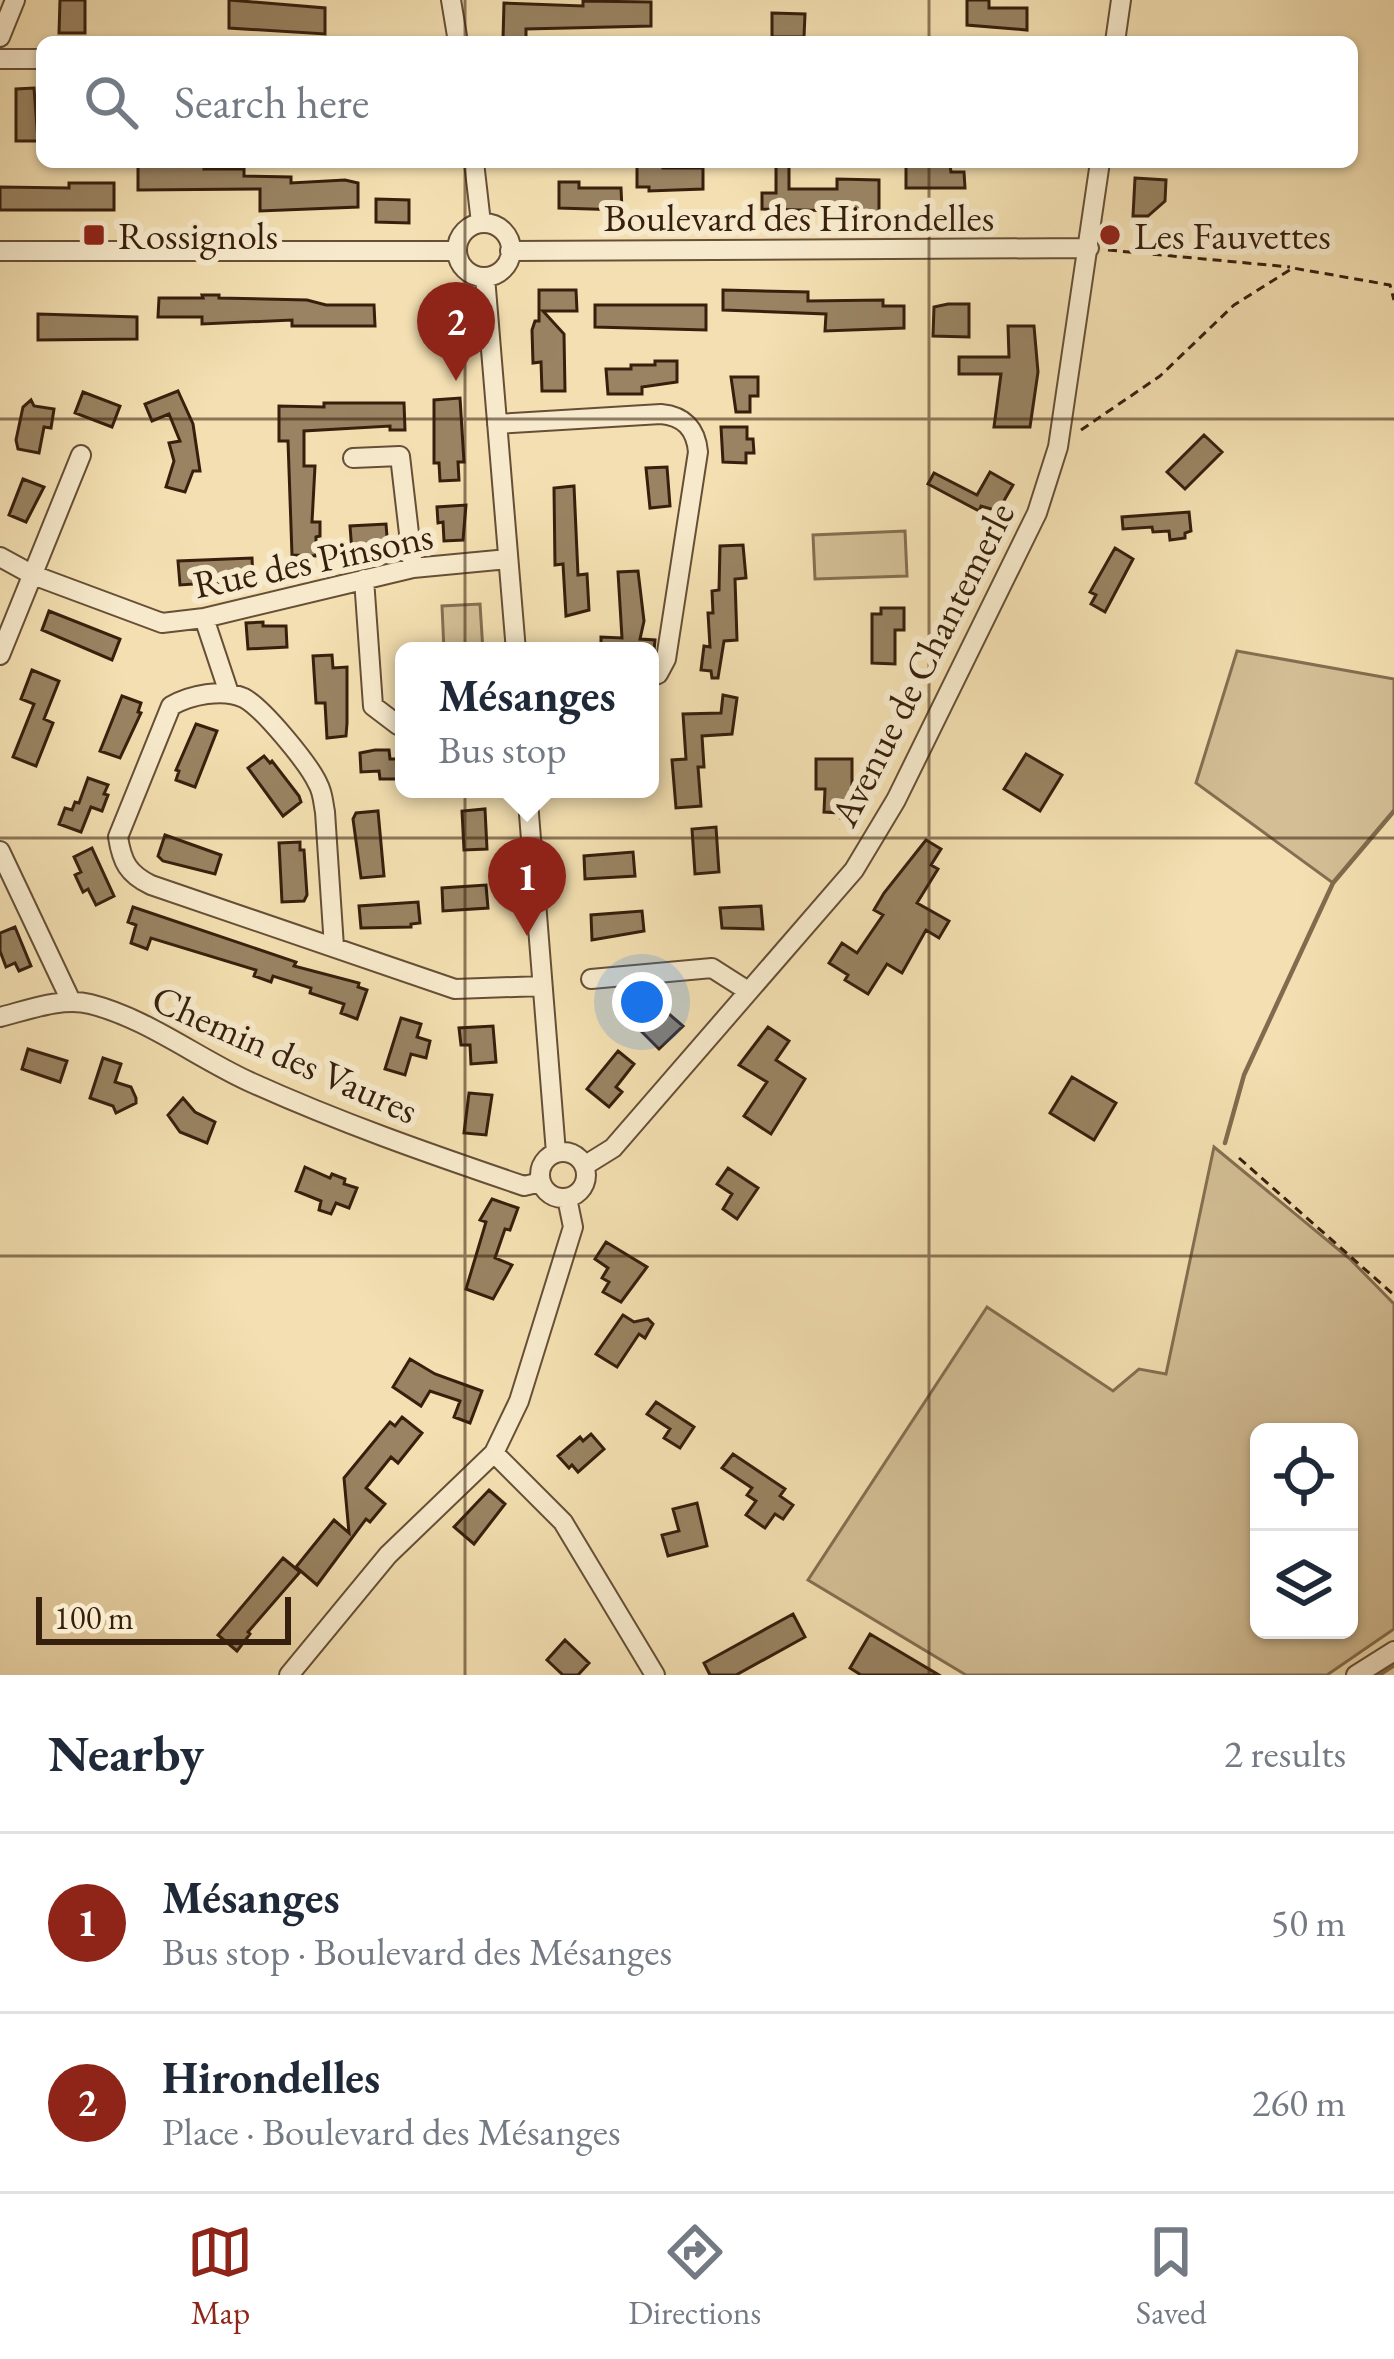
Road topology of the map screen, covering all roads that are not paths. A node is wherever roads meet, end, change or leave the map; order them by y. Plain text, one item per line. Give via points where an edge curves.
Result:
1 (15, 0) edge
2 (451, 0) edge
3 (1121, 0) edge
4 (457, 36) edge
5 (1116, 36) edge
6 (0, 37) edge
7 (0, 59) edge
8 (36, 59) edge
9 (475, 168) edge
10 (1099, 168) edge
11 (482, 223) junction
12 (1089, 248) junction
13 (0, 251) edge
14 (457, 251) junction
15 (510, 251) junction
16 (485, 277) junction
17 (497, 424) junction
18 (81, 455) dead end
19 (352, 458) dead end
20 (0, 556) edge
21 (508, 559) junction
22 (413, 568) junction
23 (33, 575) junction
24 (364, 579) junction
25 (204, 618) junction
26 (514, 642) edge
27 (0, 656) edge
28 (659, 672) edge
29 (229, 693) junction
30 (395, 723) edge
31 (527, 798) edge
32 (0, 851) edge
33 (334, 947) junction
34 (591, 979) dead end
35 (542, 986) junction
36 (748, 991) junction
37 (71, 1001) junction
38 (0, 1017) edge
39 (556, 1153) junction
40 (584, 1166) junction
41 (542, 1182) junction
42 (567, 1198) junction
43 (494, 1453) junction
44 (1394, 1651) edge
45 (289, 1675) edge
46 (655, 1675) edge
47 (1356, 1675) edge

1 - 6 street
2 - 4 street
3 - 5 street
7 - 8 street
9 - 11 street
10 - 12 street, Avenue de Chantemerle
11 - 14 street via 466,229
11 - 15 street via 505,234
12 - 15 street, Boulevard des Hirondelles
12 - 36 street, Avenue de Chantemerle via 1060,435 1037,513 854,870
13 - 14 street
14 - 16 street via 469,273
15 - 16 street via 500,272
16 - 17 street
17 - 21 street
17 - 28 street via 661,414 691,429 698,452
18 - 23 street
19 - 22 street via 400,456
20 - 23 street, Rue des Pinsons
21 - 22 street, Rue des Pinsons
21 - 26 street
22 - 24 street, Rue des Pinsons
23 - 25 street, Rue des Pinsons via 162,623
23 - 27 street
24 - 25 street, Rue des Pinsons
24 - 30 street via 373,706
25 - 29 street
29 - 33 street via 248,700 322,790
29 - 33 street via 171,706 118,837 121,858 151,885
31 - 35 street
32 - 37 street
33 - 35 street via 454,989
34 - 36 street via 712,968
35 - 39 street
36 - 40 street, Avenue de Chantemerle via 613,1148
37 - 38 street
37 - 41 street, Chemin des Vaures via 114,1012 382,1138 524,1186
39 - 40 street
39 - 41 street via 544,1162
40 - 42 street via 583,1186
41 - 42 street via 548,1193
42 - 43 street via 573,1227 519,1401
43 - 45 street via 388,1555
43 - 46 street via 563,1522
44 - 47 street

